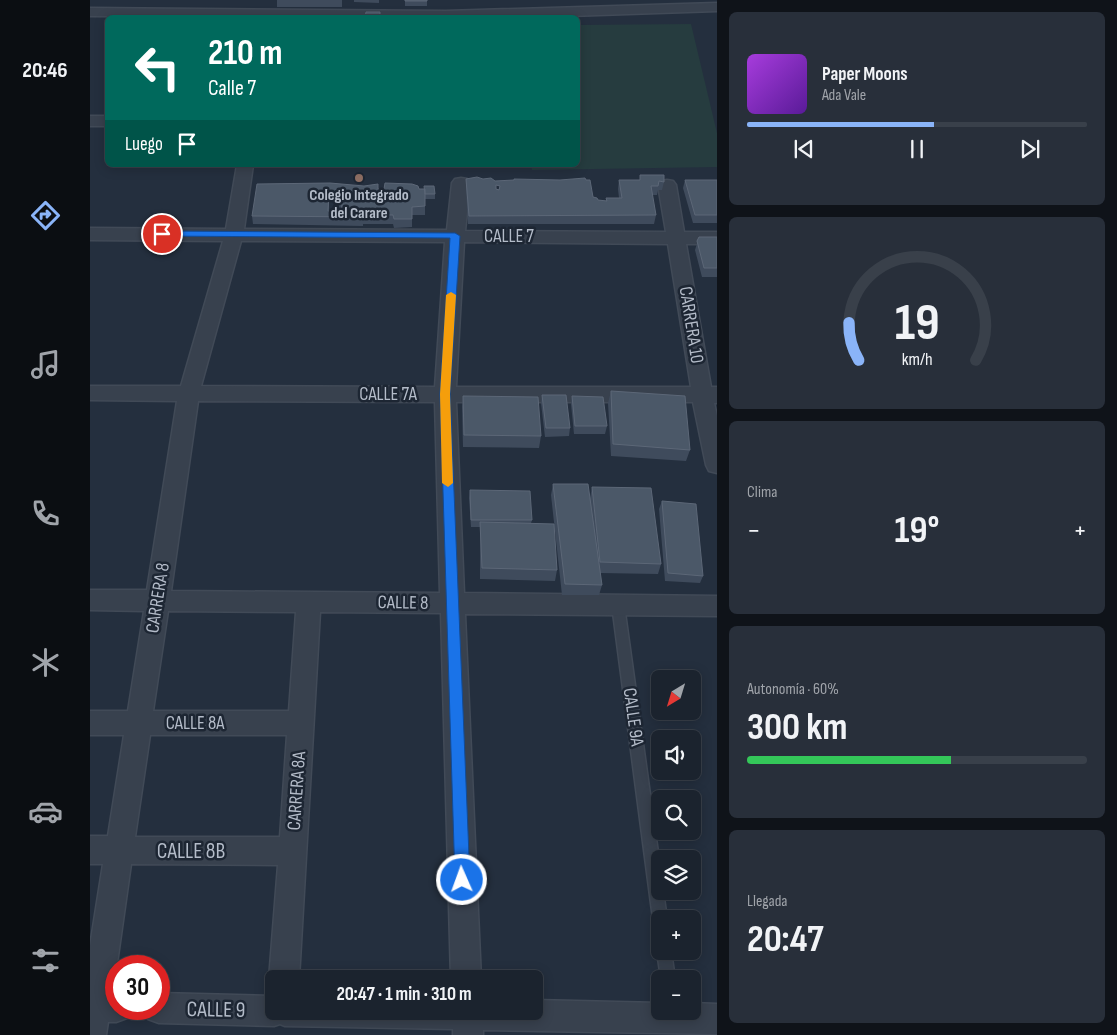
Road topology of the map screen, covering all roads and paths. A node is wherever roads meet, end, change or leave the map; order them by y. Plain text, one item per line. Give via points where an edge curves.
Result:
1 (445, 7) edge
2 (717, 7) edge
3 (269, 10) edge
4 (90, 12) edge
5 (90, 121) edge
6 (105, 121) edge
7 (246, 167) edge
8 (461, 183) dead end
9 (667, 185) dead end
10 (90, 234) edge
11 (234, 234) junction
12 (455, 236) junction
13 (677, 237) junction
14 (717, 238) edge
15 (190, 392) junction
16 (90, 393) edge
17 (445, 394) junction
18 (709, 394) edge
19 (717, 465) edge
20 (90, 600) edge
21 (158, 601) junction
22 (309, 602) junction
23 (452, 604) junction
24 (618, 605) junction
25 (717, 606) edge
26 (90, 723) edge
27 (139, 723) junction
28 (301, 723) junction
29 (90, 850) edge
30 (119, 850) junction
31 (293, 851) junction
32 (659, 910) edge
33 (285, 970) edge
34 (466, 970) edge
35 (170, 1008) edge
36 (265, 1011) edge
37 (98, 1014) edge
38 (651, 1016) edge
39 (543, 1018) edge
40 (701, 1018) edge
41 (717, 1020) edge

1 - 2 street
1 - 3 street
3 - 4 street
5 - 6 street
7 - 11 street, CARRERA 8
8 - 12 street
9 - 13 street, CARRERA 10
10 - 11 street, CALLE 7
11 - 12 street, CALLE 7
11 - 15 street, CARRERA 8
12 - 13 street, CALLE 7
12 - 17 street
13 - 14 street, CALLE 7
13 - 18 street, CARRERA 10
15 - 16 street, CALLE 7A
15 - 17 street, CALLE 7A
15 - 21 street, CARRERA 8
17 - 18 street, CALLE 7A
17 - 23 street
18 - 19 street, CARRERA 10
20 - 21 street, CALLE 8
21 - 22 street, CALLE 8
21 - 27 street, CARRERA 8
22 - 23 street, CALLE 8
22 - 28 street, CARRERA 8A
23 - 24 street, CALLE 8
23 - 34 street
24 - 25 street, CALLE 8
24 - 32 lane, CALLE 9A
26 - 27 street, CALLE 8A
27 - 28 street, CALLE 8A
27 - 30 street, CARRERA 8
28 - 31 street, CARRERA 8A
29 - 30 street, CALLE 8B
30 - 31 street, CALLE 8B
30 - 37 street, CARRERA 8
31 - 33 street, CARRERA 8A
35 - 36 street, CALLE 9
38 - 39 street
40 - 41 street

